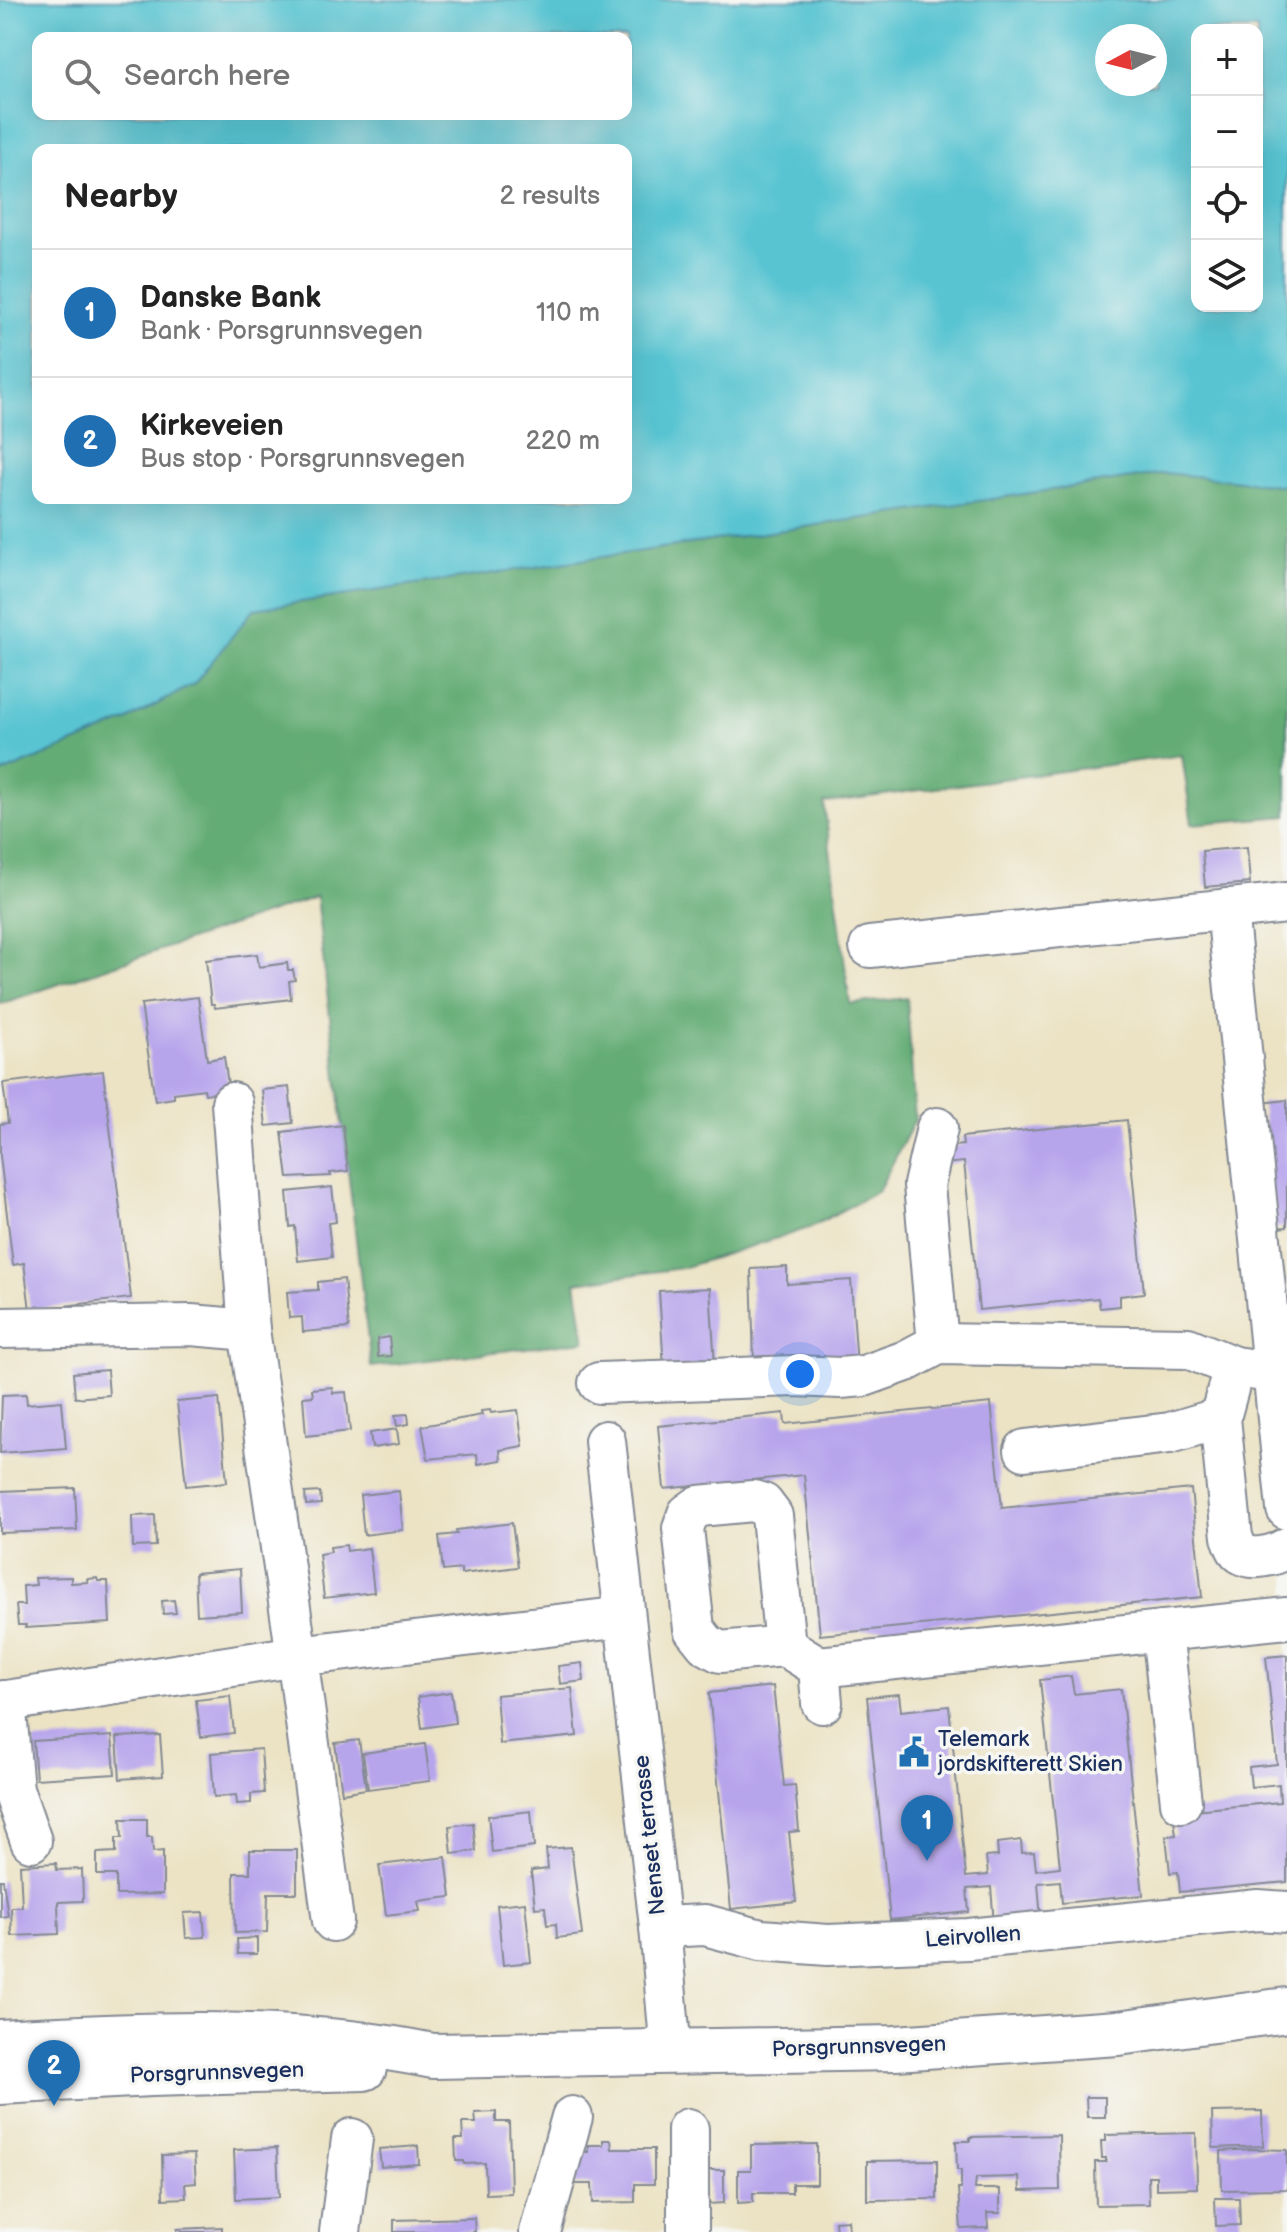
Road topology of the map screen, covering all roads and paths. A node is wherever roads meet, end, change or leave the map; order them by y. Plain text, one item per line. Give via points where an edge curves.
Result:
1 (1287, 903) edge
2 (1227, 909) junction
3 (870, 947) dead end
4 (232, 1103) dead end
5 (937, 1128) dead end
6 (1279, 1326) edge
7 (0, 1328) edge
8 (249, 1330) junction
9 (938, 1344) junction
10 (1234, 1367) junction
11 (1280, 1374) edge
12 (599, 1383) dead end
13 (1220, 1418) junction
14 (605, 1441) dead end
15 (1025, 1450) dead end
16 (1287, 1509) edge
17 (1287, 1548) edge
18 (624, 1617) junction
19 (1287, 1618) edge
20 (1162, 1631) junction
21 (785, 1646) dead end
22 (297, 1656) junction
23 (3, 1702) edge
24 (1181, 1802) dead end
25 (31, 1841) dead end
26 (1287, 1912) edge
27 (333, 1921) dead end
28 (660, 1927) junction
29 (1286, 2011) edge
30 (0, 2042) edge
31 (671, 2053) junction
32 (433, 2056) junction
33 (0, 2082) edge
34 (572, 2117) dead end
35 (688, 2129) dead end
36 (352, 2139) dead end
37 (340, 2232) edge
38 (540, 2232) edge
39 (688, 2232) edge

1 - 2 street
2 - 3 street
2 - 6 street
4 - 8 street
5 - 9 street via 924,1185
6 - 11 street
7 - 8 street via 191,1325
8 - 22 street
9 - 10 street via 1188,1348
9 - 12 street via 906,1361 852,1377
10 - 11 street
10 - 13 street
11 - 16 street
13 - 15 street via 1170,1433
13 - 17 street via 1232,1537 1238,1551 1247,1557 1270,1556
14 - 18 street, Nenset terrasse
18 - 22 street
18 - 28 street, Nenset terrasse
19 - 20 street
20 - 21 street via 993,1667 820,1685
20 - 24 street
22 - 23 street
22 - 27 street
23 - 25 street via 13,1789
26 - 28 street, Leirvollen via 1258,1910 968,1939 828,1945 761,1940 705,1925
28 - 31 street, Nenset terrasse
29 - 31 highway, Porsgrunnsvegen via 1118,2033 895,2048
30 - 32 highway, Porsgrunnsvegen via 120,2036 291,2039 380,2045
31 - 32 highway, Porsgrunnsvegen
32 - 33 highway, Porsgrunnsvegen via 382,2068
34 - 38 street
35 - 39 street
36 - 37 street

